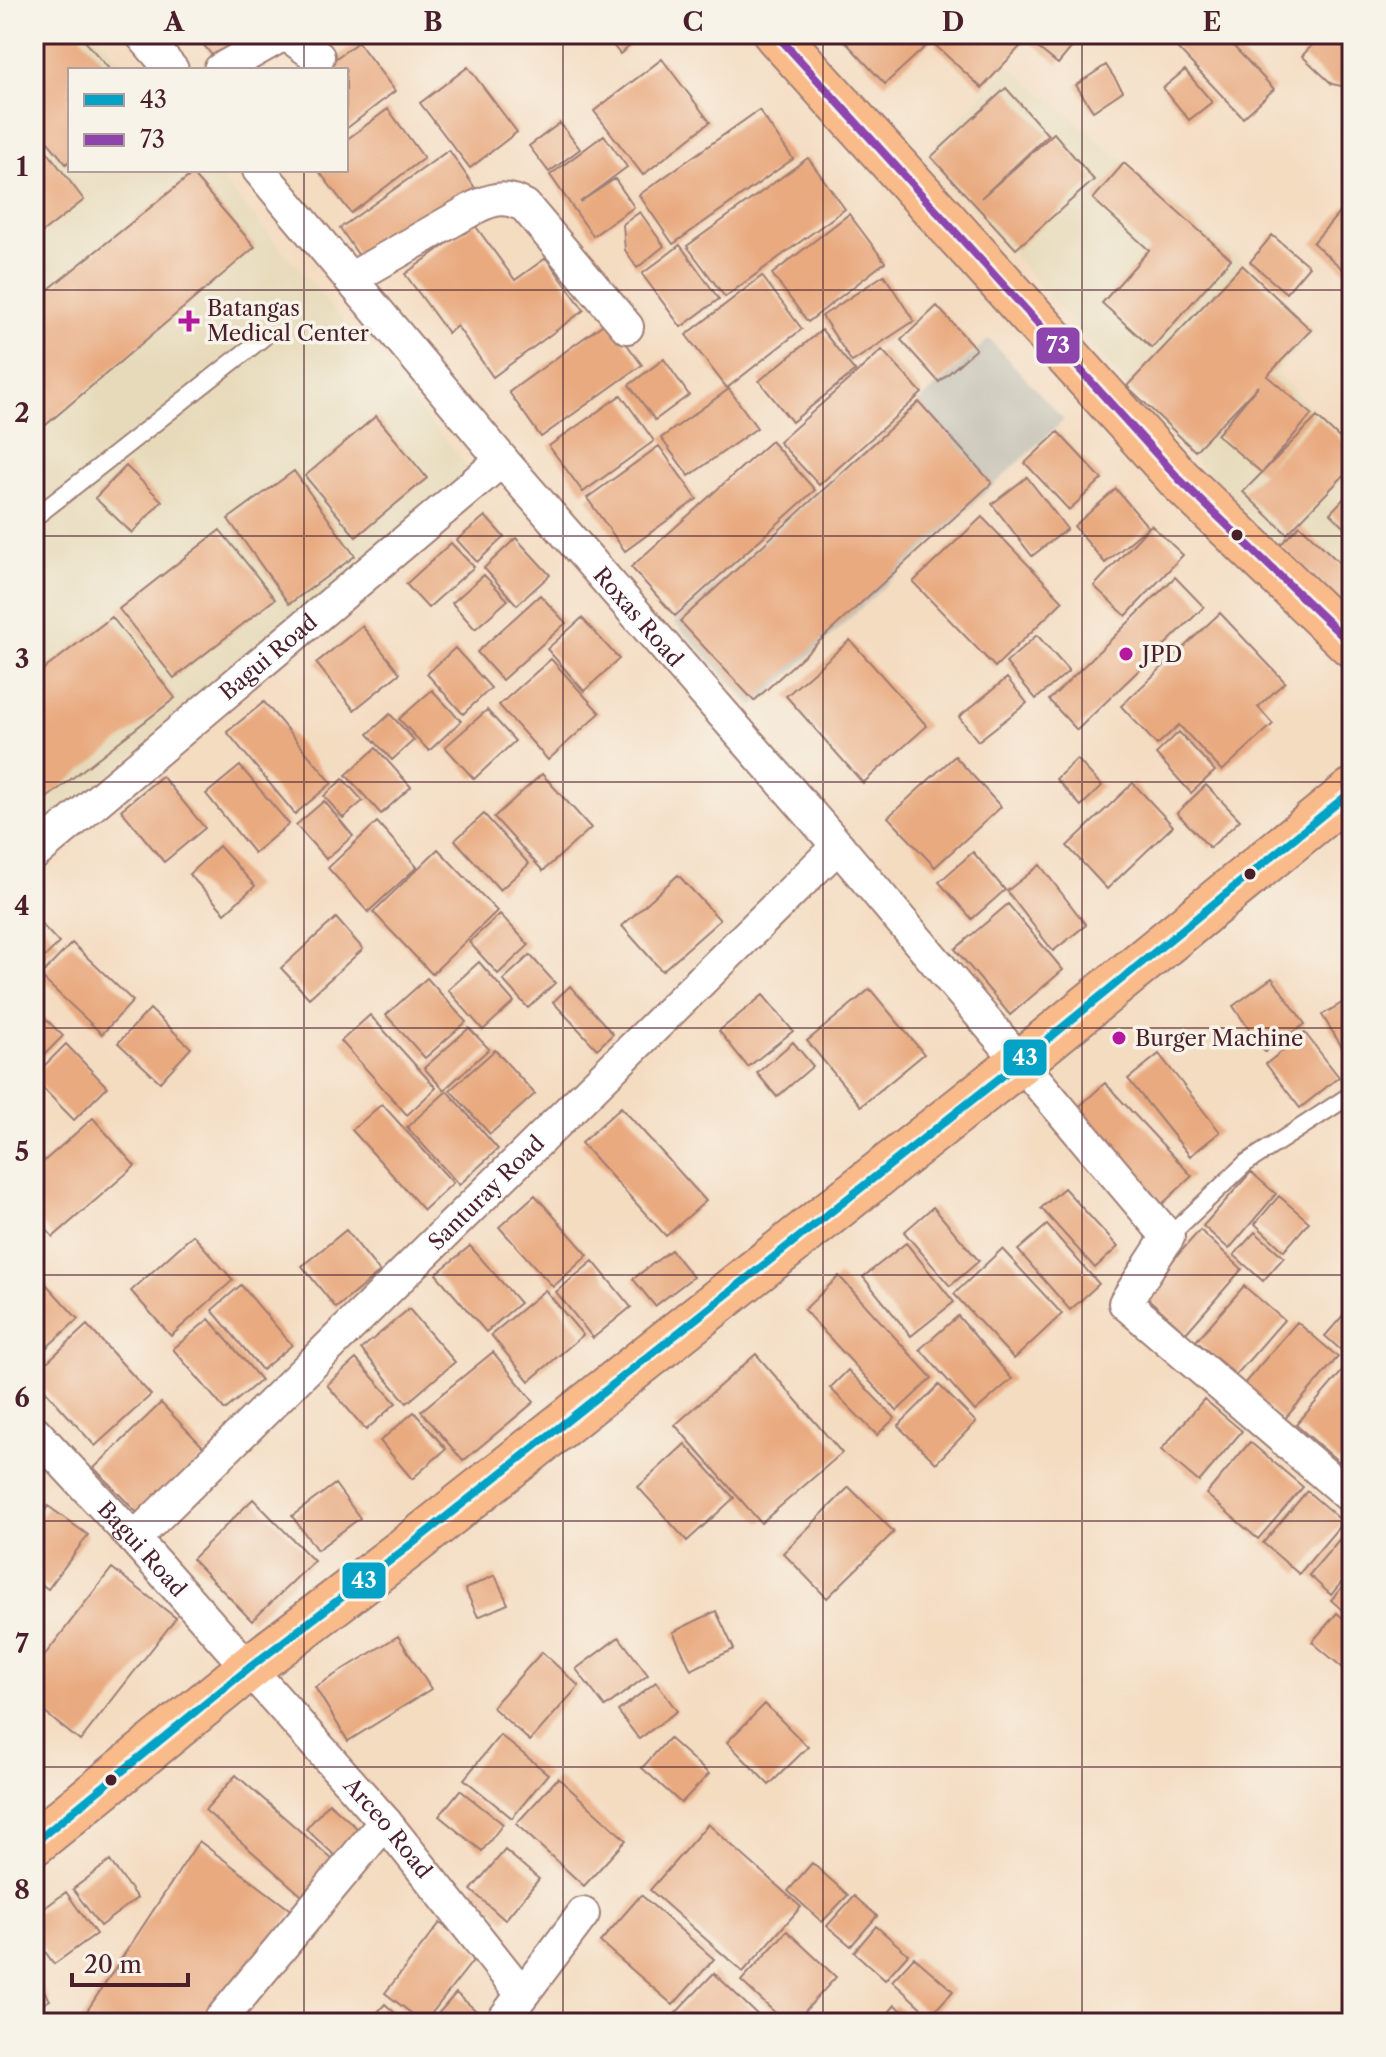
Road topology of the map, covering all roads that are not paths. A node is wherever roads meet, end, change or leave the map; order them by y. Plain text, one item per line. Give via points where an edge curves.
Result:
1 (141, 34) edge
2 (776, 34) edge
3 (318, 57) dead end
4 (170, 68) edge
5 (224, 68) edge
6 (261, 172) edge
7 (352, 278) junction
8 (627, 327) dead end
9 (264, 337) dead end
10 (502, 460) junction
11 (34, 518) edge
12 (1352, 645) edge
13 (1352, 791) edge
14 (838, 846) junction
15 (34, 854) edge
16 (1020, 1062) junction
17 (1352, 1094) edge
18 (1168, 1237) junction
19 (34, 1431) edge
20 (1352, 1498) edge
21 (134, 1539) junction
22 (249, 1668) junction
23 (385, 1822) junction
24 (34, 1843) edge
25 (583, 1914) dead end
26 (522, 1994) junction
27 (218, 2023) edge
28 (501, 2023) edge

1 - 4 street
2 - 12 main road via 1180,480
3 - 5 street via 292,38 280,36
6 - 7 street, Roxas Road
7 - 8 street via 476,207 510,198 525,206
7 - 10 street, Roxas Road
9 - 11 lane
10 - 14 street, Roxas Road
10 - 15 street, Bagui Road
13 - 16 main road
14 - 16 street, Roxas Road
14 - 21 street, Santuray Road
16 - 18 street, Roxas Road
16 - 22 main road
17 - 18 lane via 1246,1163
18 - 20 street via 1125,1303
19 - 21 street, Bagui Road
21 - 22 street, Bagui Road
22 - 23 street, Arceo Road
22 - 24 main road
23 - 26 street, Arceo Road
23 - 27 street
25 - 26 street
26 - 28 street

